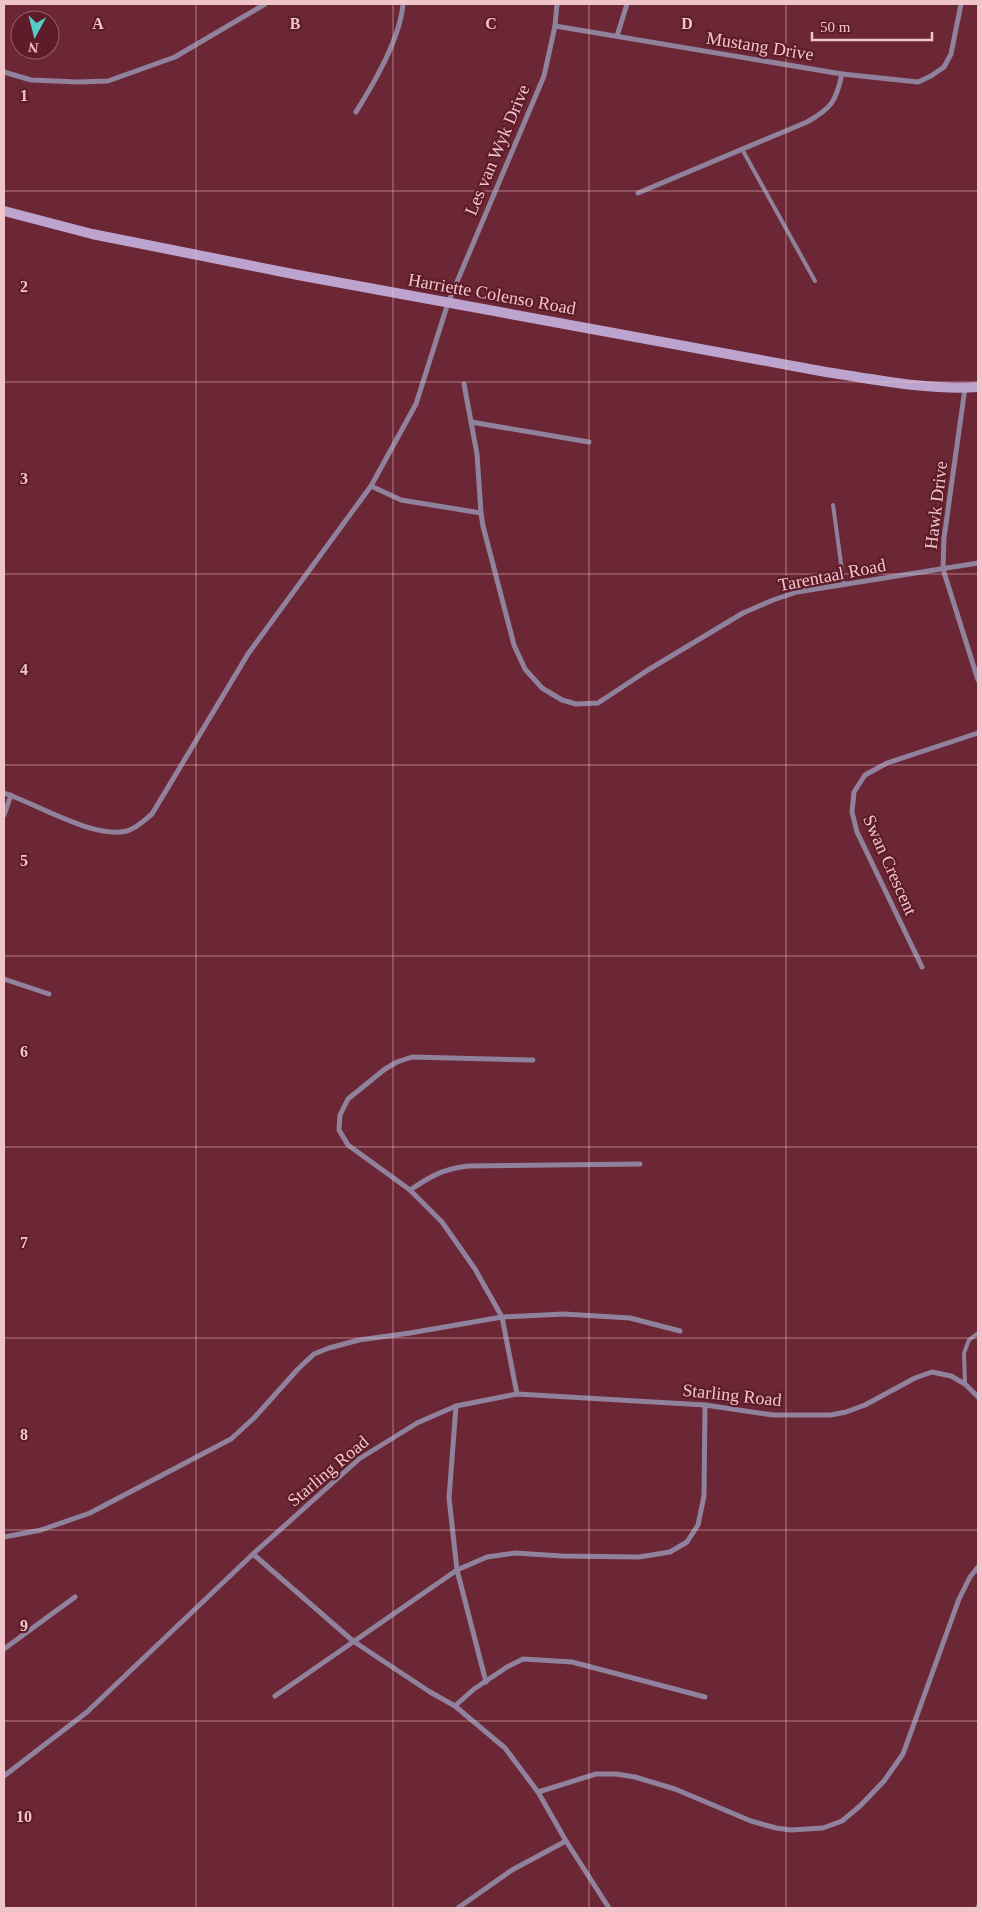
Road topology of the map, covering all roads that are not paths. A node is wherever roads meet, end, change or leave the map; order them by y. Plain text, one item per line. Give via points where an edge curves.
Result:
1 (265, 4) edge
2 (403, 4) edge
3 (556, 4) edge
4 (627, 4) edge
5 (962, 4) edge
6 (555, 26) junction
7 (617, 36) junction
8 (4, 72) edge
9 (842, 74) junction
10 (356, 112) dead end
11 (742, 149) junction
12 (638, 193) dead end
13 (4, 211) edge
14 (815, 281) dead end
15 (448, 303) junction
16 (464, 384) dead end
17 (978, 387) edge
18 (965, 388) junction
19 (471, 422) junction
20 (589, 442) dead end
21 (371, 486) junction
22 (833, 505) dead end
23 (481, 513) junction
24 (978, 563) edge
25 (943, 569) junction
26 (844, 585) junction
27 (978, 680) edge
28 (978, 733) edge
29 (4, 792) edge
30 (11, 795) junction
31 (4, 815) edge
32 (922, 967) dead end
33 (4, 979) edge
34 (49, 994) dead end
35 (533, 1060) dead end
36 (640, 1164) dead end
37 (410, 1190) junction
38 (502, 1317) junction
39 (680, 1331) dead end
40 (978, 1333) edge
41 (965, 1384) junction
42 (517, 1394) junction
43 (978, 1397) edge
44 (705, 1405) junction
45 (456, 1406) junction
46 (4, 1537) edge
47 (253, 1554) junction
48 (978, 1567) edge
49 (458, 1570) junction
50 (75, 1597) dead end
51 (353, 1641) junction
52 (4, 1649) edge
53 (486, 1682) junction
54 (275, 1696) dead end
55 (705, 1697) dead end
56 (455, 1706) junction
57 (4, 1776) edge
58 (538, 1792) junction
59 (566, 1841) junction
60 (458, 1908) edge
61 (610, 1908) edge

1 - 8 street via 176,57 108,81 31,80
2 - 10 street via 393,42 374,84
3 - 6 street, Les van Wyk Drive
4 - 7 street
5 - 9 street, Mustang Drive via 951,54 944,67 931,76 918,82
6 - 7 street, Mustang Drive
6 - 15 street, Les van Wyk Drive via 544,76
7 - 9 street, Mustang Drive
9 - 11 street via 838,92 825,112
11 - 12 street
11 - 14 lane
13 - 15 street, Harriette Colenso Road via 92,234
15 - 18 street, Harriette Colenso Road via 826,372 891,382
15 - 21 street, Les van Wyk Drive via 416,404
16 - 19 street
17 - 18 street, Harriette Colenso Road
18 - 25 street, Hawk Drive via 944,538
19 - 20 street
19 - 23 street
21 - 23 street via 401,500
21 - 30 street, Les van Wyk Drive via 248,654 152,814 127,831 110,832 84,826
22 - 26 lane
23 - 26 street, Tarentaal Road via 514,645 525,668 542,688 576,704 598,703 743,613 797,592
24 - 25 street, Tarentaal Road
25 - 26 street, Tarentaal Road
25 - 27 street, Hawk Drive
28 - 32 street, Swan Crescent via 887,763 866,776 854,792 852,812 857,832
29 - 30 street, Les van Wyk Drive
30 - 31 street
33 - 34 street
35 - 37 street via 412,1057 385,1069 348,1099 338,1123 342,1137 348,1145
36 - 37 street via 450,1168
37 - 38 street via 442,1222 475,1269
38 - 39 street via 564,1314 630,1318
38 - 42 street
38 - 46 street via 359,1340 314,1354 231,1439 90,1512 41,1530
40 - 41 lane via 969,1340 964,1353
41 - 43 street, Starling Road
41 - 44 street, Starling Road via 951,1376 932,1372 865,1405 832,1415 773,1415
42 - 44 street, Starling Road
42 - 45 street, Starling Road
44 - 49 street via 704,1496 698,1525 687,1542 670,1552 639,1557 515,1553 487,1557
45 - 47 street, Starling Road via 417,1423 359,1459
45 - 49 street via 449,1498
47 - 51 street
47 - 57 street, Starling Road via 87,1712
48 - 58 street via 959,1599 903,1754 884,1781 842,1822 823,1828 776,1828 675,1789 616,1774 596,1774
49 - 51 street
49 - 53 street
50 - 52 street
51 - 54 street
51 - 56 street
53 - 55 street via 523,1659 537,1658 572,1662
53 - 56 street
56 - 58 street via 505,1748
58 - 59 street
59 - 60 street via 512,1870
59 - 61 street

